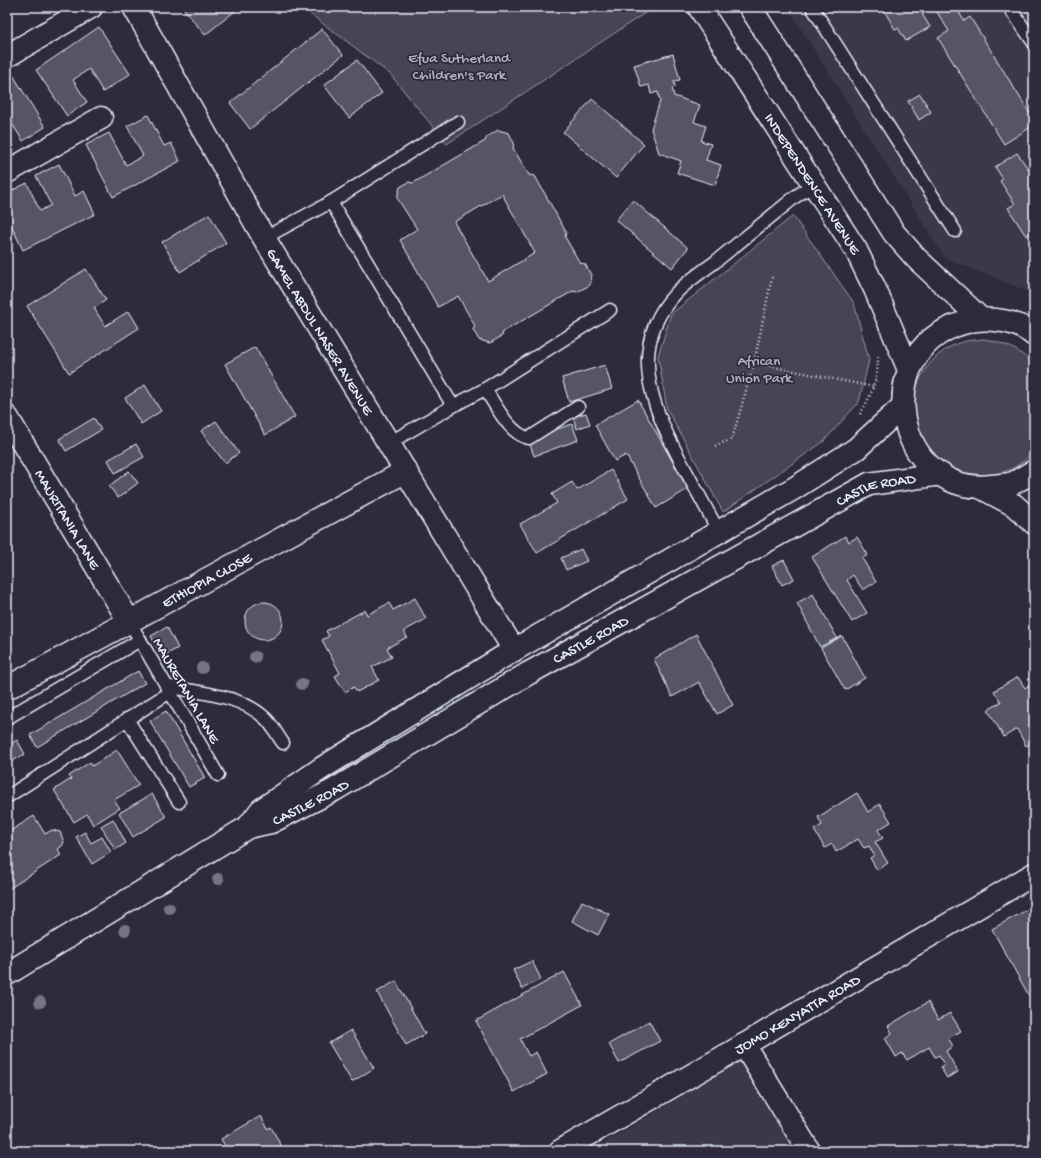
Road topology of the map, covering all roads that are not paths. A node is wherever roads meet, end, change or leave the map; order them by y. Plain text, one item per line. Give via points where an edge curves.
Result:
1 (91, 7) edge
2 (134, 7) edge
3 (699, 7) edge
4 (750, 7) edge
5 (812, 7) edge
6 (1009, 7) edge
7 (1034, 43) edge
8 (7, 56) edge
9 (101, 118) dead end
10 (458, 122) dead end
11 (7, 172) edge
12 (814, 184) junction
13 (331, 202) junction
14 (955, 231) dead end
15 (264, 238) junction
16 (610, 310) dead end
17 (981, 319) junction
18 (1032, 332) edge
19 (909, 370) junction
20 (485, 389) junction
21 (453, 406) junction
22 (578, 407) dead end
23 (902, 407) junction
24 (7, 418) edge
25 (389, 443) junction
26 (406, 471) junction
27 (1034, 471) edge
28 (941, 474) junction
29 (980, 487) junction
30 (1034, 523) edge
31 (719, 532) junction
32 (129, 621) junction
33 (140, 640) junction
34 (514, 650) junction
35 (7, 688) edge
36 (168, 689) junction
37 (7, 718) edge
38 (128, 719) junction
39 (283, 743) dead end
40 (218, 775) dead end
41 (7, 796) edge
42 (179, 802) dead end
43 (248, 827) junction
44 (1034, 874) edge
45 (7, 974) edge
46 (744, 1045) junction
47 (560, 1151) edge
48 (808, 1151) edge

1 - 8 main road
2 - 15 main road, GAMEL ABDUL NASER AVENUE
3 - 12 main road, INDEPENDENCE AVENUE
4 - 17 main road via 894,233 916,258
5 - 14 lane
6 - 7 lane
9 - 11 main road
10 - 13 lane
12 - 19 main road, INDEPENDENCE AVENUE via 856,250
12 - 31 lane via 677,292 653,330 648,378 655,407 669,440
13 - 15 lane
13 - 21 lane
15 - 25 main road, GAMEL ABDUL NASER AVENUE
16 - 20 lane
17 - 18 main road via 1006,321
17 - 19 main road via 958,324 938,334 921,350
19 - 23 main road
20 - 21 lane
20 - 22 lane via 513,430 521,437 529,438
21 - 25 lane
23 - 28 main road via 908,434 921,456
23 - 31 main road, CASTLE ROAD via 856,449
24 - 32 main road, MAURITANIA LANE
25 - 26 main road, GAMEL ABDUL NASER AVENUE
26 - 32 main road, ETHIOPIA CLOSE
26 - 34 main road, GAMEL ABDUL NASER AVENUE
27 - 29 main road via 1012,483
28 - 29 main road via 960,483
28 - 43 main road, CASTLE ROAD via 869,484 529,673 334,790 271,822
29 - 30 main road via 1014,505
31 - 34 main road, CASTLE ROAD
32 - 33 lane, MAURETANIA LANE
32 - 35 main road, ETHIOPIA CLOSE
33 - 36 lane, MAURETANIA LANE
33 - 37 lane
34 - 43 main road, CASTLE ROAD via 322,768 260,810
36 - 38 lane
36 - 39 lane via 228,699 248,706 266,718
36 - 40 lane, MAURETANIA LANE
38 - 41 lane
38 - 42 lane
43 - 45 main road, CASTLE ROAD
44 - 46 main road, JOMO KENYATTA ROAD
46 - 47 main road, JOMO KENYATTA ROAD
46 - 48 main road

